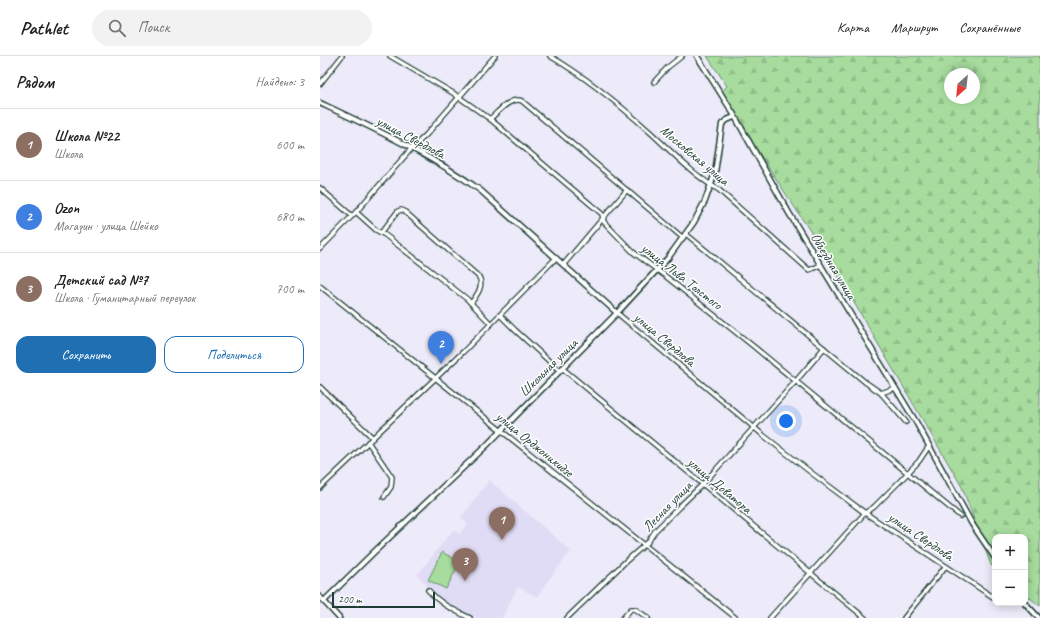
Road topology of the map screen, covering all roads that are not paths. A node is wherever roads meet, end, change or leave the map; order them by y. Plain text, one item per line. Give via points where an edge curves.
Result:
1 (342, 56) edge
2 (390, 56) edge
3 (495, 56) edge
4 (550, 56) edge
5 (682, 56) edge
6 (697, 56) edge
7 (654, 82) dead end
8 (320, 84) edge
9 (459, 98) junction
10 (320, 103) edge
11 (734, 117) junction
12 (490, 119) junction
13 (411, 148) junction
14 (711, 185) junction
15 (320, 188) edge
16 (627, 190) junction
17 (356, 212) junction
18 (352, 216) junction
19 (603, 217) junction
20 (381, 233) junction
21 (685, 236) junction
22 (320, 249) edge
23 (556, 258) junction
24 (564, 264) junction
25 (821, 265) junction
26 (657, 270) junction
27 (320, 286) edge
28 (471, 303) junction
29 (618, 313) junction
30 (500, 315) junction
31 (491, 324) junction
32 (824, 348) junction
33 (561, 370) junction
34 (436, 378) junction
35 (796, 381) junction
36 (320, 387) edge
37 (895, 388) junction
38 (881, 393) junction
39 (906, 422) dead end
40 (754, 427) junction
41 (501, 430) junction
42 (374, 438) junction
43 (368, 442) junction
44 (929, 446) junction
45 (907, 473) junction
46 (702, 485) junction
47 (320, 488) edge
48 (384, 497) dead end
49 (865, 512) junction
50 (960, 516) dead end
51 (644, 545) junction
52 (992, 553) edge
53 (945, 566) junction
54 (810, 573) junction
55 (428, 590) dead end
56 (992, 595) edge
57 (320, 597) edge
58 (324, 601) junction
59 (1028, 606) edge
60 (569, 617) edge
61 (340, 618) edge
62 (470, 618) edge
63 (623, 618) edge
64 (648, 618) edge
65 (736, 618) edge
66 (770, 618) edge
67 (865, 618) edge
68 (904, 618) edge
69 (1038, 618) edge

1 - 8 street
2 - 9 street, улица Льва Толстого
3 - 9 street
4 - 14 street, Московская улица via 612,100
5 - 7 street
6 - 11 street, Объездная улица
9 - 12 street, улица Льва Толстого
9 - 13 street
10 - 13 street, улица Свердлова
11 - 14 street, Школьная улица via 722,124 717,165
11 - 25 street, Объездная улица
12 - 16 street via 510,101 522,101
12 - 19 street, улица Льва Толстого
13 - 17 street
13 - 23 street, улица Свердлова via 480,190
14 - 21 street, Школьная улица
14 - 25 street, Московская улица via 809,270
15 - 18 street
16 - 19 street
16 - 21 street
17 - 18 street
17 - 20 street
18 - 22 street
19 - 24 street
19 - 26 street, улица Льва Толстого via 604,222 633,252
20 - 28 street
20 - 28 street via 398,212 404,211 479,277 482,285
21 - 26 street, Школьная улица
21 - 32 street
23 - 24 street, улица Свердлова
23 - 30 street
24 - 29 street, улица Свердлова
25 - 37 street, Объездная улица
26 - 29 street, Школьная улица
26 - 35 street, улица Льва Толстого
27 - 34 street, улица Орджоникидзе
28 - 31 street
29 - 33 street, Школьная улица
29 - 40 street, улица Свердлова
30 - 31 street
30 - 33 street, улица Доватора
31 - 34 street
32 - 35 street, Лесная улица
32 - 38 street
33 - 41 street, Школьная улица
33 - 46 street, улица Доватора
34 - 41 street, улица Орджоникидзе
34 - 42 street
35 - 40 street, Лесная улица
35 - 45 street, улица Льва Толстого
36 - 42 street
37 - 38 street
37 - 44 street, Объездная улица
38 - 39 street
40 - 46 street, Лесная улица
40 - 49 street, улица Свердлова
41 - 51 street, улица Орджоникидзе
41 - 58 street, Школьная улица
42 - 43 street
43 - 47 street
43 - 48 street via 392,477 391,487
44 - 45 street
44 - 52 street, Объездная улица via 968,517
45 - 49 street via 874,507
45 - 50 street, улица Льва Толстого
46 - 51 street, Лесная улица
46 - 54 street, улица Доватора
49 - 53 street, улица Свердлова
49 - 54 street
51 - 60 street, Лесная улица
51 - 65 street, улица Орджоникидзе
53 - 56 street, улица Свердлова
53 - 68 street
54 - 66 street
54 - 67 street, улица Доватора
55 - 62 street via 443,605
57 - 58 street
58 - 61 street
59 - 69 street
63 - 64 street via 631,609

